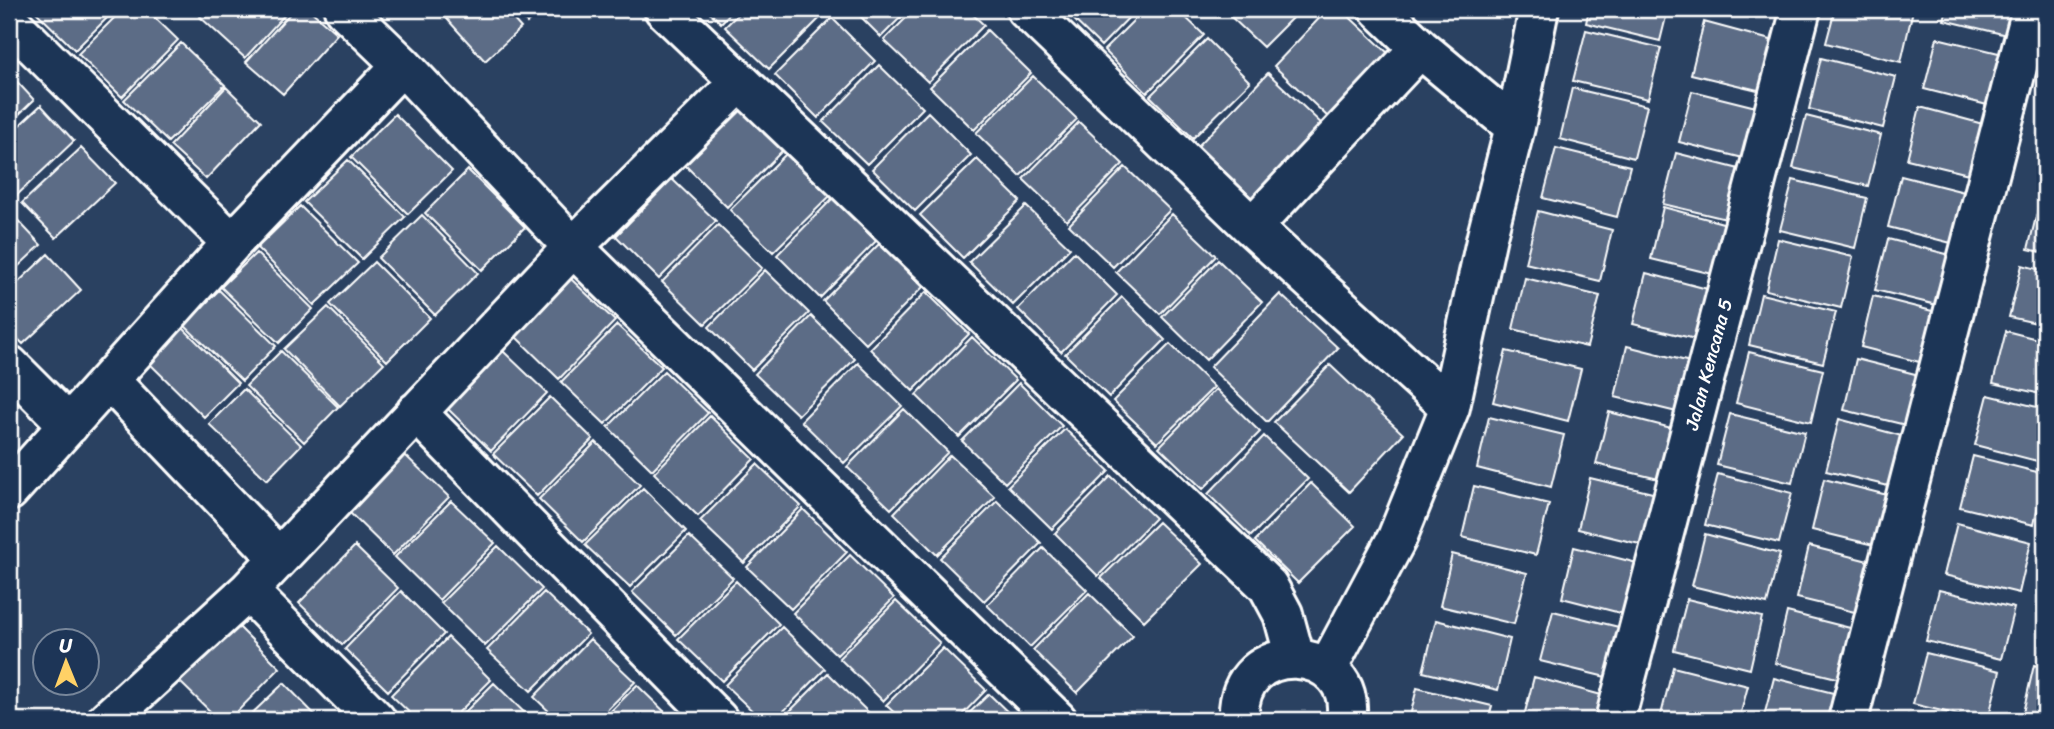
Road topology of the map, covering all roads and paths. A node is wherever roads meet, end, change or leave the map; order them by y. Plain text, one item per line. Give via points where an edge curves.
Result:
1 (344, 9) edge
2 (664, 9) edge
3 (1026, 9) edge
4 (1379, 9) edge
5 (1539, 9) edge
6 (1801, 9) edge
7 (2032, 9) edge
8 (9, 21) edge
9 (1420, 48) junction
10 (402, 65) junction
11 (740, 82) junction
12 (1515, 127) junction
13 (1252, 228) junction
14 (232, 243) junction
15 (573, 247) junction
16 (9, 365) edge
17 (110, 380) junction
18 (1450, 407) junction
19 (416, 412) junction
20 (69, 425) junction
21 (9, 491) edge
22 (279, 558) junction
23 (248, 591) junction
24 (1311, 663) junction
25 (107, 720) edge
26 (376, 720) edge
27 (718, 720) edge
28 (1057, 720) edge
29 (1238, 720) edge
30 (1346, 720) edge
31 (1615, 720) edge
32 (1848, 720) edge

1 - 10 street
2 - 11 street
3 - 13 street
4 - 9 street
5 - 12 street
6 - 31 street, Jalan Kencana 5
7 - 32 street
8 - 14 street
9 - 12 street
9 - 13 street
10 - 14 street
10 - 15 street
11 - 15 street
11 - 24 street via 1268,586
12 - 18 street
13 - 18 street
14 - 17 street
15 - 19 street
15 - 28 street
16 - 20 street
17 - 20 street
17 - 22 street
18 - 24 street via 1397,538
19 - 22 street
19 - 27 street
20 - 21 street
22 - 23 street
23 - 25 street
23 - 26 street
24 - 29 street via 1277,660 1261,668 1241,697
24 - 30 street via 1339,682 1346,699

